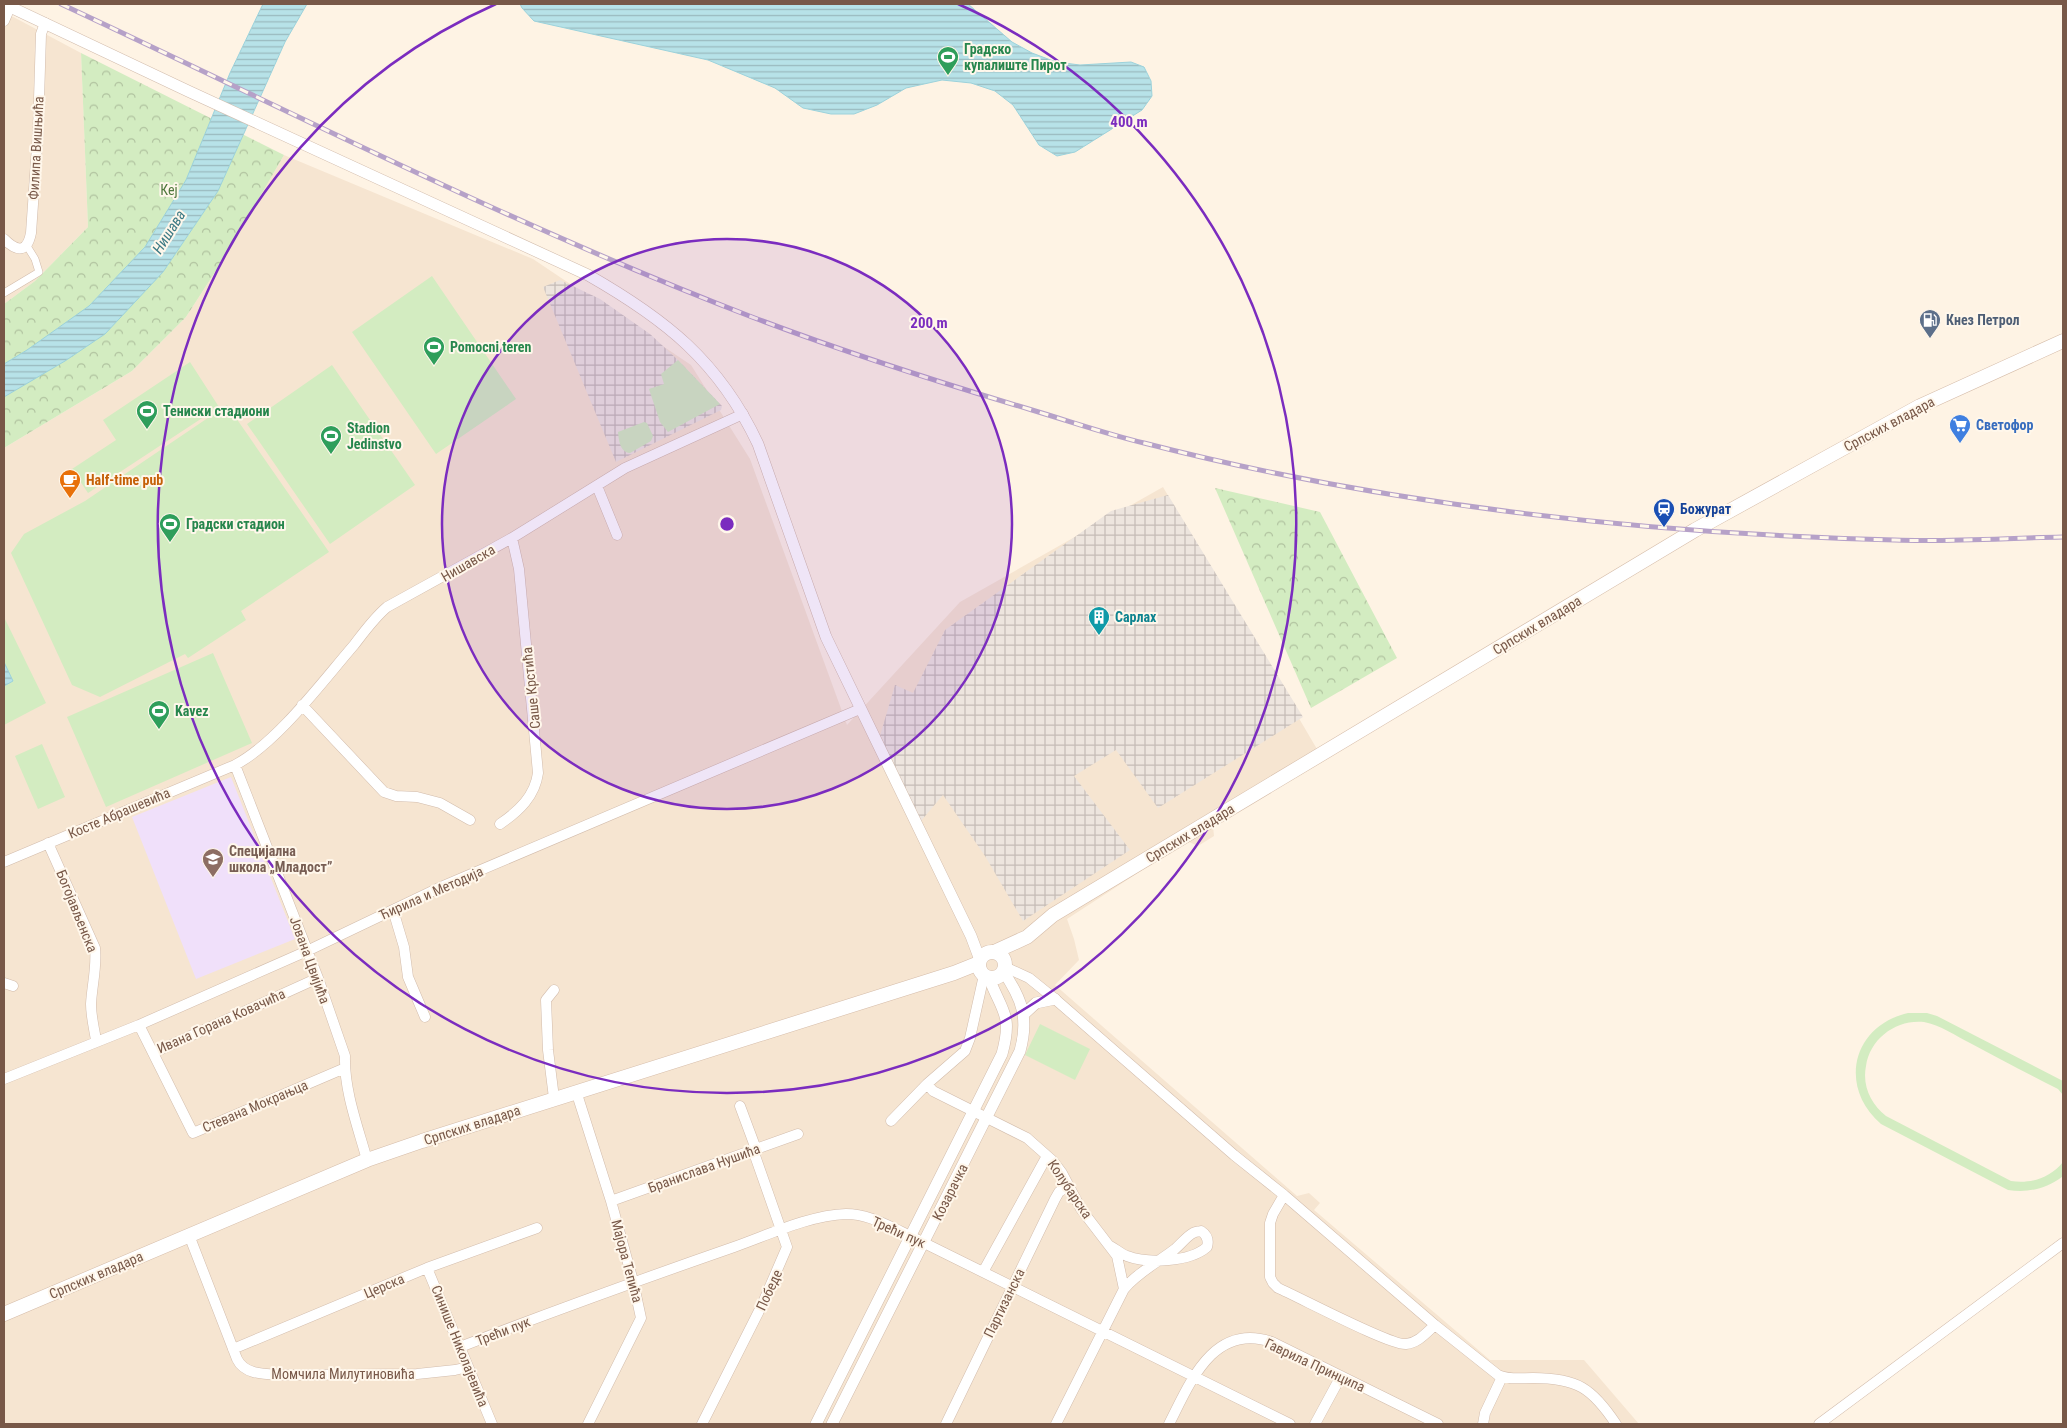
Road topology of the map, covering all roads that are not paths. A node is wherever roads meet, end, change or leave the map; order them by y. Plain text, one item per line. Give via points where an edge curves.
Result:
1 (7, 5) edge
2 (4, 21) edge
3 (45, 23) junction
4 (4, 239) edge
5 (27, 246) junction
6 (4, 293) edge
7 (2063, 341) edge
8 (742, 414) junction
9 (597, 486) junction
10 (617, 535) dead end
11 (512, 538) junction
12 (302, 705) junction
13 (860, 709) junction
14 (235, 765) junction
15 (470, 820) dead end
16 (500, 824) dead end
17 (48, 843) junction
18 (4, 862) edge
19 (393, 910) junction
20 (307, 951) junction
21 (991, 965) junction
22 (318, 978) junction
23 (554, 990) dead end
24 (1055, 999) junction
25 (1024, 1014) junction
26 (425, 1017) dead end
27 (138, 1025) junction
28 (96, 1040) junction
29 (153, 1053) junction
30 (345, 1068) junction
31 (4, 1079) edge
32 (927, 1084) junction
33 (576, 1091) junction
34 (554, 1098) junction
35 (740, 1106) dead end
36 (972, 1111) junction
37 (987, 1118) junction
38 (890, 1121) dead end
39 (798, 1134) dead end
40 (754, 1149) junction
41 (1047, 1156) junction
42 (367, 1160) junction
43 (1068, 1186) junction
44 (1284, 1195) junction
45 (611, 1202) junction
46 (537, 1228) dead end
47 (781, 1231) junction
48 (189, 1235) junction
49 (910, 1235) junction
50 (923, 1242) junction
51 (2063, 1243) edge
52 (1110, 1246) junction
53 (427, 1268) junction
54 (983, 1272) junction
55 (633, 1282) junction
56 (1012, 1286) junction
57 (1124, 1290) junction
58 (4, 1314) edge
59 (1434, 1325) junction
60 (1103, 1331) junction
61 (460, 1347) junction
62 (233, 1350) junction
63 (468, 1367) junction
64 (1193, 1376) junction
65 (1341, 1376) junction
66 (1502, 1377) junction
67 (827, 1402) junction
68 (839, 1408) junction
69 (492, 1424) edge
70 (588, 1424) edge
71 (702, 1424) edge
72 (816, 1424) edge
73 (832, 1424) edge
74 (946, 1424) edge
75 (1056, 1424) edge
76 (1169, 1424) edge
77 (1290, 1424) edge
78 (1315, 1424) edge
79 (1438, 1424) edge
80 (1483, 1424) edge
81 (1616, 1424) edge
82 (1819, 1424) edge

1 - 2 street
1 - 3 street
3 - 5 street, Филипа Вишњића via 41,34 38,132
3 - 8 street via 552,258 624,295 674,331 730,392
4 - 5 street via 18,248
5 - 6 street via 39,272
7 - 21 main road, Српских владара via 1920,406 1695,530 1053,915 1027,937 1012,956
8 - 9 street, Нишавска via 625,468
8 - 13 street via 758,444 826,637
9 - 10 street
9 - 11 street, Нишавска
11 - 12 street, Нишавска via 387,607
11 - 16 street, Саше Крстића via 519,569 538,773 529,798
12 - 14 street, Нишавска via 259,750
12 - 15 street via 384,792 440,803
13 - 19 street, Ћирила и Методија
13 - 21 street via 971,936
14 - 17 street, Косте Абрашевића
14 - 20 street, Јована Цвијића
17 - 18 street, Косте Абрашевића
17 - 28 street, Богојављенска via 95,948 97,963 91,1003
19 - 20 street, Ћирила и Методија
19 - 26 street via 404,947 408,977
20 - 22 street, Јована Цвијића
20 - 27 street, Ћирила и Методија
21 - 24 street via 1029,978
21 - 25 street, Козарачка via 1018,995
21 - 32 street via 965,1051
21 - 33 main road, Српских владара via 954,973
21 - 36 street, Козарачка via 1006,1016 1007,1031 1002,1054
22 - 29 street, Ивана Горана Ковачића
22 - 30 street, Јована Цвијића via 345,1056
23 - 34 street via 546,1000
24 - 25 street via 1036,1003
24 - 44 street
25 - 37 street, Козарачка via 1020,1052
27 - 28 street, Ћирила и Методија
27 - 29 street, Ивана Горана Ковачића
28 - 31 street, Ћирила и Методија
29 - 30 street, Стевана Мокрањца via 193,1133
30 - 42 street, Јована Цвијића
32 - 36 street via 933,1091
32 - 38 street
33 - 34 main road, Српских владара
33 - 45 street, Мајора Тепића
34 - 42 main road, Српских владара
35 - 40 street, Победе
36 - 37 street, Колубарска
36 - 49 street, Козарачка
37 - 41 street, Колубарска via 1027,1138
37 - 50 street, Козарачка
39 - 40 street, Бранислава Нушића
40 - 45 street, Бранислава Нушића
40 - 47 street, Победе
41 - 43 street, Колубарска via 1062,1173
41 - 54 street
42 - 48 main road, Српских владара
43 - 52 street, Колубарска
43 - 56 street, Партизанска via 1055,1198
44 - 59 street
44 - 59 street via 1270,1223 1269,1267 1273,1283 1278,1288 1403,1345 1418,1340
45 - 55 street, Мајора Тепића
46 - 53 street, Церска
47 - 49 street, Трећи пук via 818,1218 848,1214 872,1218
47 - 55 street, Трећи пук
47 - 71 street, Победе via 787,1242 787,1252
48 - 58 main road, Српских владара
48 - 62 street, Момчила Милутиновића
49 - 50 street, Трећи пук
49 - 67 street, Козарачка
50 - 54 street, Трећи пук
50 - 68 street, Козарачка
51 - 82 street
52 - 57 street, Колубарска via 1117,1256
52 - 57 street, Колубарска via 1125,1256 1159,1261
53 - 61 street, Синише Николајевића
53 - 62 street, Церска
54 - 56 street, Трећи пук
55 - 61 street, Трећи пук
55 - 70 street, Мајора Тепића via 641,1314 640,1323
56 - 60 street, Трећи пук
56 - 74 street, Партизанска
57 - 60 street, Колубарска
59 - 66 street
60 - 64 street, Трећи пук
60 - 75 street, Колубарска
61 - 63 street, Синише Николајевића
62 - 63 street, Момчила Милутиновића via 243,1368 266,1374 418,1374
63 - 69 street, Синише Николајевића
64 - 65 street, Гаврила Принципа via 1217,1349 1232,1341 1248,1338 1272,1342
64 - 76 street, Гаврила Принципа
64 - 77 street, Трећи пук
65 - 78 street
65 - 79 street, Гаврила Принципа
66 - 80 street
66 - 81 street via 1564,1381 1585,1387
67 - 68 street
67 - 72 street, Козарачка
68 - 73 street, Козарачка

